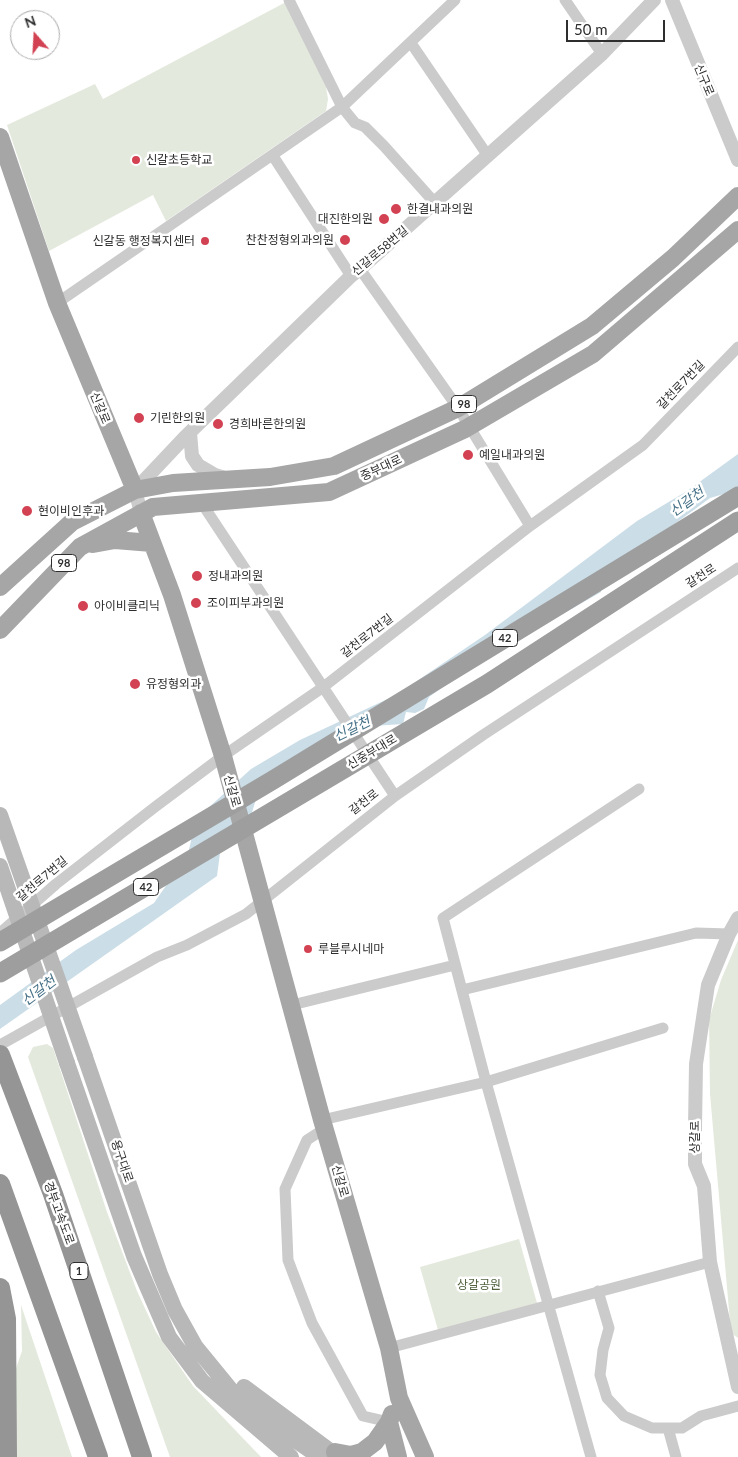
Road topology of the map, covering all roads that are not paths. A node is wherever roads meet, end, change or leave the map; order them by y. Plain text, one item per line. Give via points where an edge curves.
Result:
1 (289, 0) edge
2 (456, 0) edge
3 (565, 0) edge
4 (654, 0) edge
5 (672, 0) edge
6 (410, 43) junction
7 (602, 54) junction
8 (342, 107) junction
9 (0, 137) edge
10 (272, 156) junction
11 (488, 156) junction
12 (738, 160) edge
13 (738, 196) edge
14 (435, 203) junction
15 (738, 230) edge
16 (356, 273) junction
17 (57, 304) junction
18 (738, 347) edge
19 (458, 408) junction
20 (470, 426) junction
21 (190, 433) junction
22 (231, 479) junction
23 (135, 490) junction
24 (738, 496) edge
25 (201, 502) junction
26 (141, 513) junction
27 (738, 521) edge
28 (530, 526) junction
29 (152, 543) junction
30 (80, 547) junction
31 (738, 568) edge
32 (0, 587) edge
33 (0, 630) edge
34 (322, 688) junction
35 (224, 761) junction
36 (639, 789) dead end
37 (394, 796) junction
38 (0, 815) edge
39 (0, 866) edge
40 (262, 894) junction
41 (738, 918) edge
42 (0, 933) edge
43 (729, 934) junction
44 (0, 942) edge
45 (455, 965) junction
46 (0, 973) edge
47 (462, 990) junction
48 (292, 1005) junction
49 (663, 1028) dead end
50 (0, 1045) edge
51 (0, 1055) edge
52 (486, 1082) junction
53 (106, 1115) junction
54 (323, 1124) junction
55 (0, 1184) edge
56 (710, 1262) junction
57 (0, 1288) edge
58 (598, 1291) junction
59 (549, 1306) junction
60 (6, 1342) junction
61 (388, 1348) junction
62 (0, 1380) edge
63 (738, 1387) edge
64 (399, 1398) junction
65 (738, 1406) edge
66 (389, 1422) junction
67 (668, 1428) junction
68 (331, 1455) edge
69 (7, 1457) edge
70 (98, 1457) edge
71 (142, 1457) edge
72 (291, 1457) edge
73 (398, 1457) edge
74 (425, 1457) edge
75 (591, 1457) edge
76 (676, 1457) edge

1 - 8 street
2 - 6 street
3 - 7 street
4 - 7 street, 신갈로58번길
5 - 12 street, 신구로
6 - 8 street
6 - 11 street
7 - 11 street, 신갈로58번길
8 - 10 street
8 - 14 street via 355,123 365,127 384,146
9 - 17 main road, 신갈로
10 - 16 street
10 - 17 street
11 - 14 street, 신갈로58번길
13 - 19 main road, 중부대로 / 98 via 673,258 592,326
14 - 16 street, 신갈로58번길
15 - 20 main road, 중부대로 / 98 via 593,354
16 - 19 street
16 - 21 street, 신갈로58번길
17 - 23 main road, 신갈로
18 - 28 street, 갈천로7번길 via 643,444
19 - 20 street
19 - 22 main road, 중부대로 / 98 via 334,466 270,477
20 - 25 main road, 중부대로 / 98 via 330,492
20 - 28 street
21 - 22 street via 192,456 198,465 215,476
21 - 23 street, 신갈로58번길
22 - 23 main road, 중부대로 / 98 via 173,483
23 - 26 street, 신갈로
23 - 32 main road, 중부대로 / 98 via 72,522
24 - 44 highway, 42, bridge via 274,780
25 - 26 main road, 중부대로 / 98 via 153,507
25 - 34 street
26 - 29 main road, 신갈로
26 - 30 main road, 중부대로 / 98
27 - 46 highway, 신중부대로 / 42, bridge via 486,684
28 - 34 street, 갈천로7번길
29 - 30 main road via 115,540
29 - 35 main road, 신갈로
30 - 33 main road, 중부대로 / 98
31 - 37 street, 갈천로
34 - 35 street, 갈천로7번길
34 - 37 street, bridge
35 - 40 main road, 신갈로, bridge
35 - 42 street, 갈천로7번길 via 62,879
36 - 45 street via 443,918
37 - 40 street, 갈천로
38 - 53 main road, 용구대로, bridge
39 - 72 main road, 용구대로, bridge via 134,1256 169,1336 202,1381
40 - 48 main road, 신갈로
40 - 50 street, 갈천로 via 227,926 157,957
41 - 43 street, 상갈로
43 - 47 street via 696,933
43 - 56 street, 상갈로 via 708,985 696,1064 695,1164 704,1186
45 - 47 street
45 - 48 street
47 - 52 street
48 - 54 main road, 신갈로
49 - 52 street
51 - 71 highway, 경부고속도로 / 1 via 53,1194
52 - 54 street
52 - 59 street
53 - 68 main road via 200,1336 255,1397
53 - 68 main road, 용구대로 via 160,1274 194,1346 232,1390 260,1416
54 - 61 main road, 신갈로
54 - 66 street via 307,1140 286,1189 288,1260 312,1322 362,1416
55 - 70 highway
56 - 58 street
56 - 63 street, 상갈로
57 - 60 highway via 6,1319
58 - 59 street
58 - 67 street via 609,1328 600,1375 607,1398 624,1416 652,1428
59 - 61 street
59 - 75 street
60 - 62 highway
60 - 69 highway
61 - 64 main road, 신갈로
64 - 66 main road
64 - 74 main road, 신갈로
65 - 67 street via 701,1416 682,1428
66 - 68 main road via 375,1442 362,1452
66 - 73 main road
67 - 76 street

